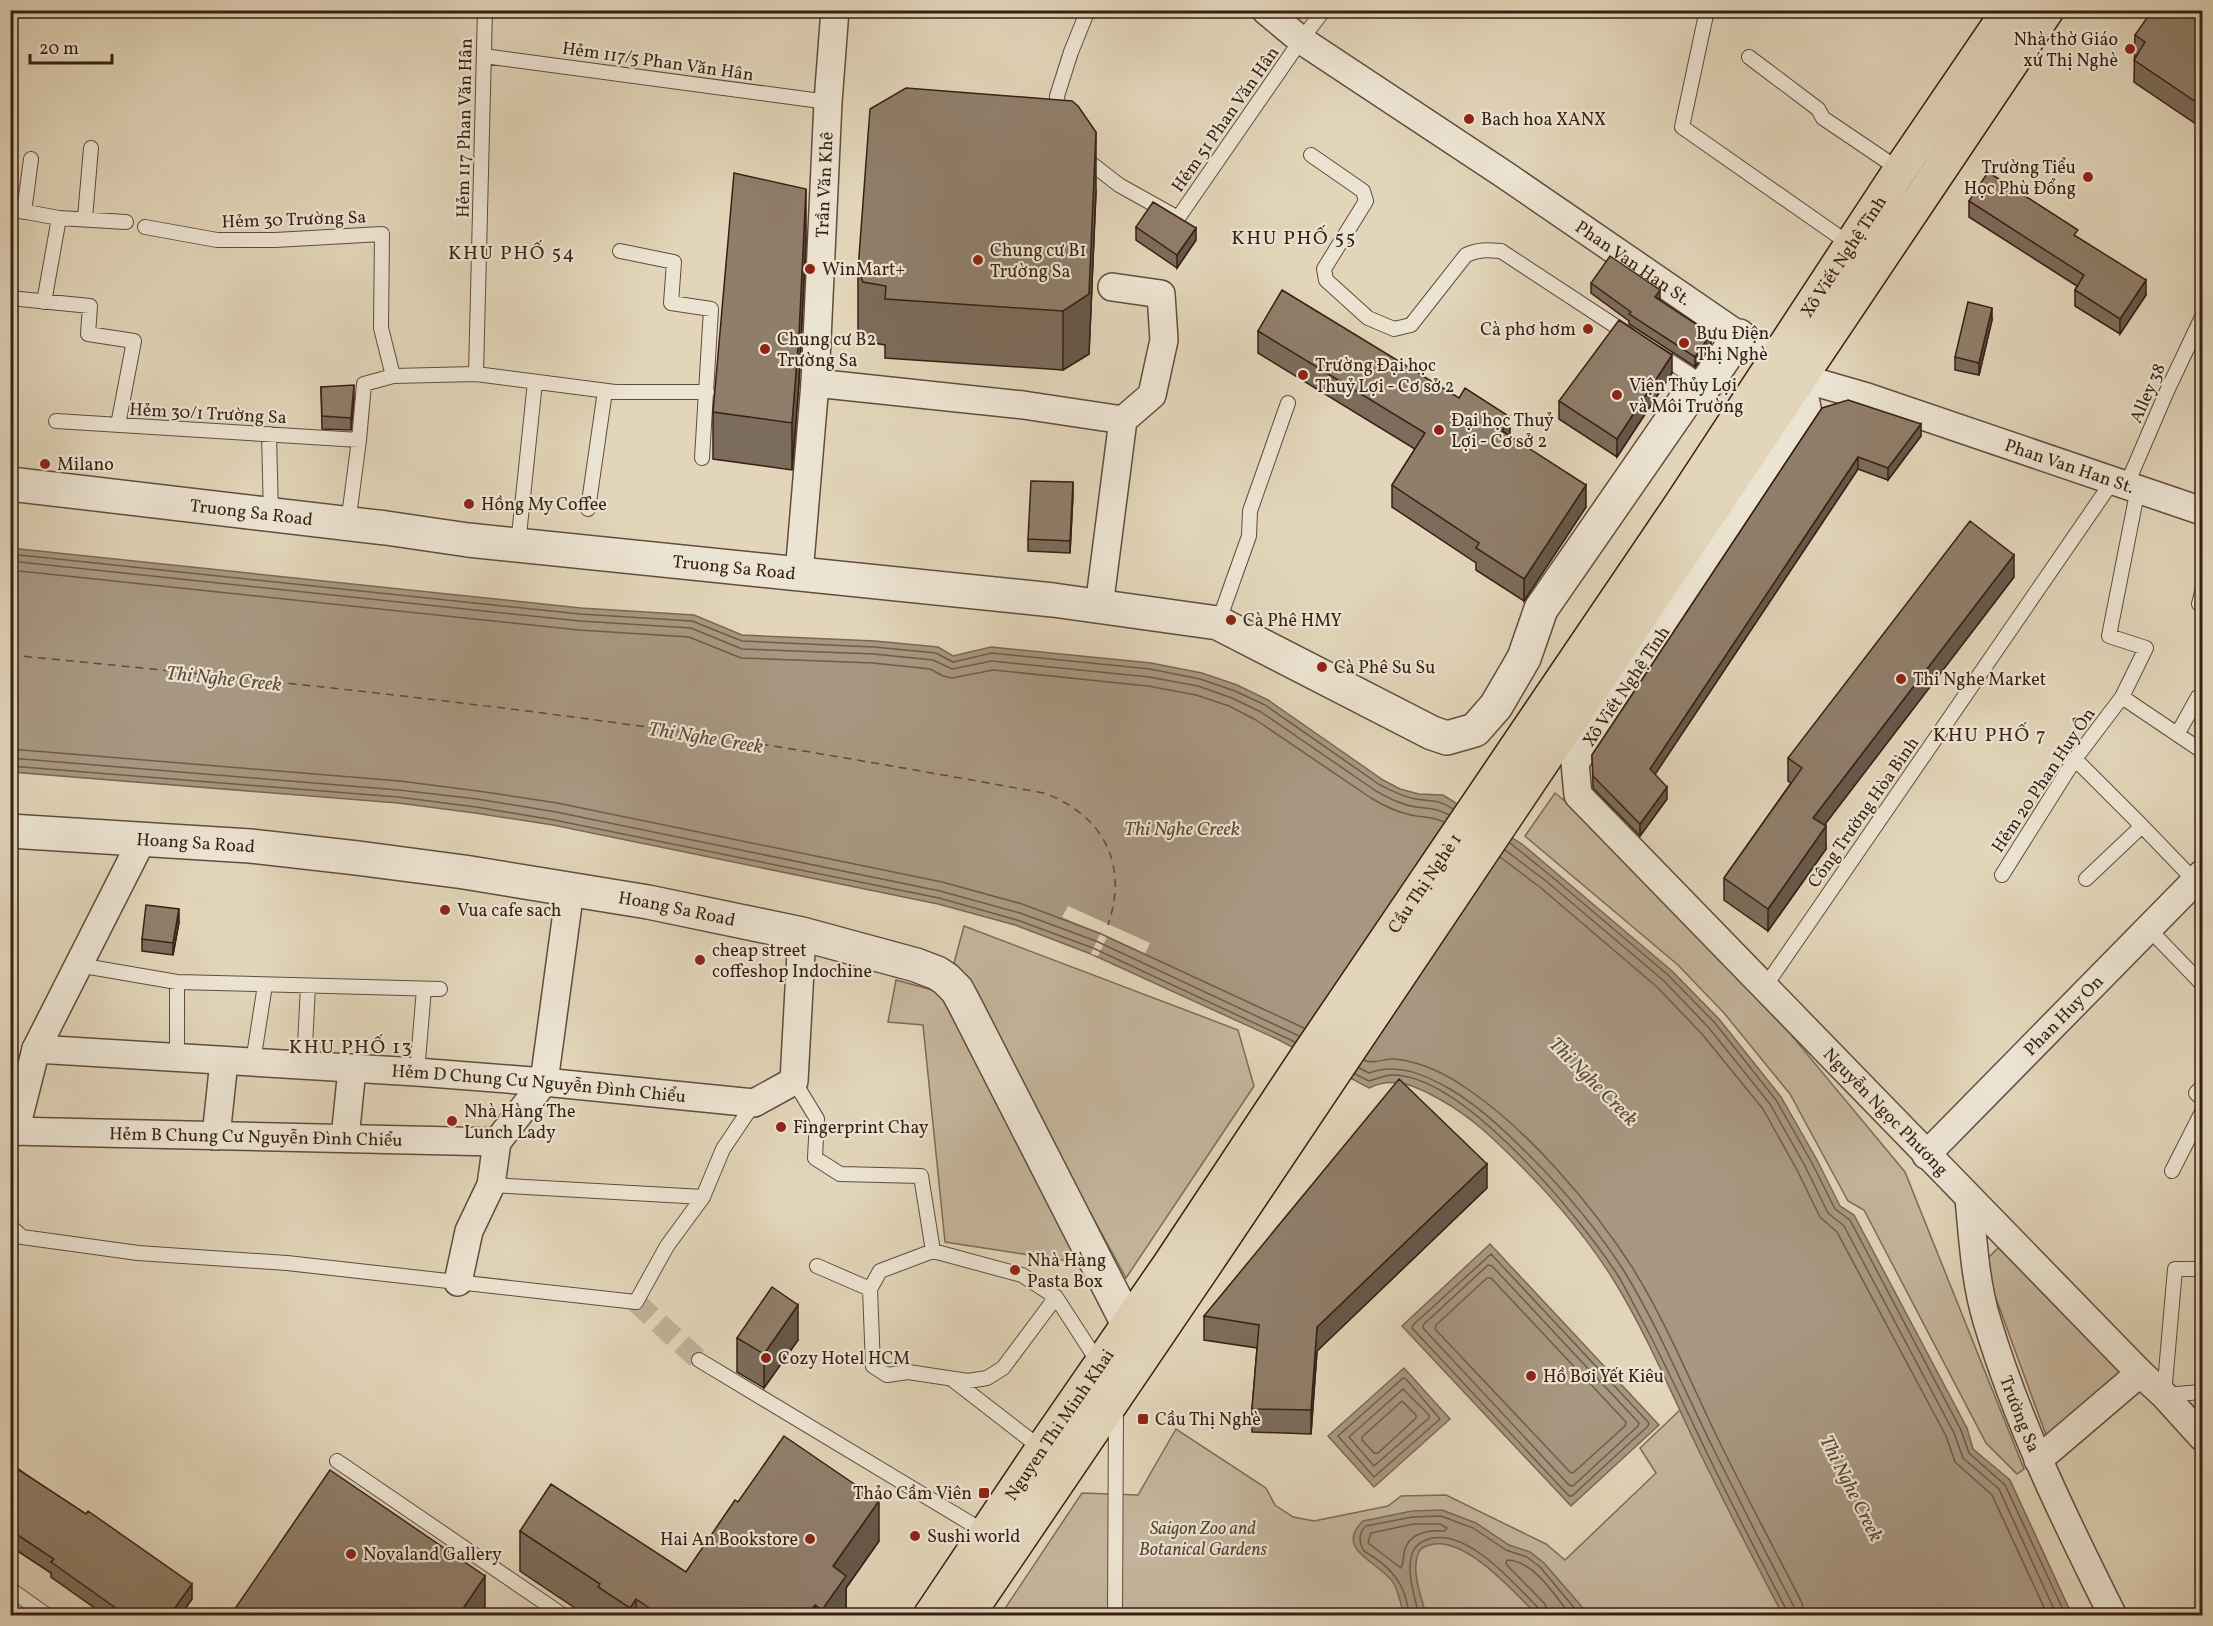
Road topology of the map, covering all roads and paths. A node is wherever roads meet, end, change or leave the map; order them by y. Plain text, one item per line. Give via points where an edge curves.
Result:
1 (485, 10) edge
2 (835, 10) edge
3 (1088, 10) edge
4 (1265, 10) edge
5 (1324, 10) edge
6 (1707, 10) edge
7 (2047, 10) edge
8 (2008, 22) edge
9 (1301, 40) junction
10 (484, 56) junction
11 (1749, 57) dead end
12 (828, 102) junction
13 (1061, 130) edge
14 (1072, 145) edge
15 (91, 148) dead end
16 (1311, 155) dead end
17 (31, 159) dead end
18 (1900, 170) junction
19 (17, 211) edge
20 (58, 218) junction
21 (85, 218) junction
22 (126, 222) dead end
23 (146, 227) dead end
24 (1852, 245) junction
25 (620, 250) dead end
26 (1112, 287) dead end
27 (10, 298) edge
28 (44, 302) junction
29 (2202, 317) edge
30 (1739, 336) junction
31 (1776, 359) junction
32 (476, 374) junction
33 (393, 376) junction
34 (1801, 378) junction
35 (535, 382) junction
36 (815, 383) junction
37 (1706, 384) junction
38 (604, 391) junction
39 (707, 392) junction
40 (1288, 403) dead end
41 (1123, 420) junction
42 (56, 421) dead end
43 (118, 425) junction
44 (269, 434) junction
45 (359, 440) junction
46 (702, 458) dead end
47 (10, 484) edge
48 (2126, 484) junction
49 (588, 509) dead end
50 (2202, 511) edge
51 (1693, 513) junction
52 (271, 515) junction
53 (348, 524) junction
54 (518, 545) junction
55 (800, 574) junction
56 (1099, 607) junction
57 (1218, 623) junction
58 (2122, 697) junction
59 (2202, 698) edge
60 (2178, 733) junction
61 (2202, 751) edge
62 (2075, 759) junction
63 (1577, 782) joint
64 (2142, 826) junction
65 (10, 831) edge
66 (143, 838) junction
67 (2001, 875) dead end
68 (2199, 878) edge
69 (2086, 879) dead end
70 (570, 890) junction
71 (2148, 928) junction
72 (802, 934) junction
73 (78, 965) junction
74 (177, 982) junction
75 (2202, 984) edge
76 (266, 985) junction
77 (308, 986) junction
78 (1764, 988) junction
79 (424, 989) junction
80 (440, 989) dead end
81 (36, 1049) junction
82 (177, 1058) junction
83 (224, 1061) junction
84 (253, 1062) junction
85 (304, 1066) junction
86 (352, 1069) junction
87 (417, 1072) junction
88 (794, 1081) junction
89 (544, 1082) junction
90 (2202, 1087) edge
91 (2202, 1099) edge
92 (754, 1103) junction
93 (2202, 1112) edge
94 (12, 1133) edge
95 (216, 1136) junction
96 (345, 1138) junction
97 (497, 1142) junction
98 (1926, 1155) junction
99 (2172, 1171) dead end
100 (491, 1185) junction
101 (703, 1197) junction
102 (1969, 1199) junction
103 (10, 1226) edge
104 (933, 1251) junction
105 (1169, 1265) joint
106 (817, 1266) dead end
107 (1203, 1268) joint
108 (2202, 1269) edge
109 (458, 1282) junction
110 (870, 1289) junction
111 (1056, 1298) junction
112 (1128, 1324) junction
113 (699, 1360) tunnel mouth
114 (1100, 1365) junction
115 (2140, 1373) junction
116 (952, 1379) junction
117 (2202, 1392) edge
118 (1117, 1394) junction
119 (2164, 1395) junction
120 (2202, 1437) edge
121 (1042, 1449) junction
122 (2038, 1460) junction
123 (337, 1461) dead end
124 (985, 1534) junction
125 (10, 1589) edge
126 (48, 1616) edge
127 (564, 1616) edge
128 (930, 1616) edge
129 (967, 1616) edge
130 (1115, 1616) edge
131 (2113, 1616) edge

1 - 10 lane, Hẻm 117 Phan Văn Hân
2 - 12 street, Trần Văn Khê
3 - 13 lane via 1057,96
4 - 9 street, Phan Van Han St.
5 - 9 lane, Hẻm 51 Phan Văn Hân
6 - 24 lane via 1682,127
7 - 8 main road, Xô Viết Nghệ Tĩnh
8 - 18 main road, Xô Viết Nghệ Tĩnh
8 - 34 main road, Xô Viết Nghệ Tĩnh
9 - 14 lane, Hẻm 51 Phan Văn Hân via 1178,218 1119,184
9 - 30 street, Phan Van Han St.
10 - 12 lane, Hẻm 117/5 Phan Văn Hân
10 - 32 lane, Hẻm 117 Phan Văn Hân
11 - 18 lane via 1818,108 1823,118
12 - 36 street, Trần Văn Khê
15 - 21 lane
16 - 37 lane via 1366,195 1324,275 1368,318 1394,330 1411,325 1466,255 1473,251 1501,252
17 - 19 lane
18 - 24 main road, Xô Viết Nghệ Tĩnh
19 - 20 lane
20 - 21 lane
20 - 28 lane
21 - 22 lane
23 - 33 lane, Hẻm 30 Trường Sa via 217,240 382,234 381,328
24 - 31 main road, Xô Viết Nghệ Tĩnh
25 - 39 lane via 674,261 671,303 711,309
26 - 41 street via 1161,294 1164,340 1152,395
27 - 28 lane
28 - 43 lane via 90,306 88,334 134,341
29 - 48 lane, Alley 38
30 - 31 street, Phan Van Han St.
30 - 37 street
31 - 34 street, Phan Van Han St.
31 - 51 main road, Xô Viết Nghệ Tĩnh
32 - 33 lane
32 - 35 lane
33 - 45 lane via 364,384
34 - 48 street, Phan Van Han St.
34 - 51 main road, Xô Viết Nghệ Tĩnh
34 - 63 street, Xô Viết Nghệ Tĩnh via 1808,413 1575,764
35 - 38 lane
35 - 54 lane
36 - 41 street
36 - 55 street, Trần Văn Khê
37 - 57 street, Truong Sa Road via 1701,408 1681,438 1556,624 1524,658 1496,706 1475,730 1447,738 1432,733
38 - 39 lane
38 - 49 lane
39 - 46 lane
40 - 57 lane via 1250,511 1249,536
41 - 56 street
42 - 43 lane, Hẻm 30/1 Trường Sa
43 - 44 lane, Hẻm 30/1 Trường Sa
44 - 45 lane, Hẻm 30/1 Trường Sa
44 - 52 lane
45 - 53 lane
47 - 52 street, Truong Sa Road
48 - 50 street, Phan Van Han St.
48 - 58 lane, Hẻm 20 Phan Huy Ôn via 2109,636 2146,648
48 - 78 lane, Công Trường Hòa Bình
51 - 105 main road, Cầu Thị Nghè 1 via 1310,1052
51 - 107 main road, Cầu Thị Nghè 1
52 - 53 street, Truong Sa Road
53 - 54 street, Truong Sa Road
54 - 55 street, Truong Sa Road
55 - 56 street, Truong Sa Road
56 - 57 street, Truong Sa Road
58 - 60 lane
58 - 62 lane, Hẻm 20 Phan Huy Ôn
59 - 60 lane via 2198,698
60 - 61 lane
62 - 64 lane
62 - 67 lane, Hẻm 20 Phan Huy Ôn
63 - 78 street, Nguyễn Ngọc Phương via 1578,795
64 - 68 lane
64 - 69 lane
65 - 66 street, Hoang Sa Road
66 - 70 street, Hoang Sa Road via 357,858
66 - 73 street
68 - 71 street, Phan Huy On
70 - 72 street, Hoang Sa Road
70 - 89 street
71 - 75 lane
71 - 98 street, Phan Huy On
72 - 88 street
72 - 112 street, Hoang Sa Road via 927,968 957,990
73 - 74 lane
73 - 81 street
74 - 76 lane
74 - 82 lane
76 - 77 lane
76 - 84 lane
77 - 79 lane
77 - 85 lane
78 - 98 street, Nguyễn Ngọc Phương
79 - 80 lane
79 - 87 lane
81 - 82 street, Hẻm D Chung Cư Nguyễn Ðình Chiểu
81 - 94 street
82 - 83 street, Hẻm D Chung Cư Nguyễn Ðình Chiểu
83 - 84 street, Hẻm D Chung Cư Nguyễn Ðình Chiểu
83 - 95 street
84 - 85 street, Hẻm D Chung Cư Nguyễn Ðình Chiểu
85 - 86 street, Hẻm D Chung Cư Nguyễn Ðình Chiểu
86 - 87 street, Hẻm D Chung Cư Nguyễn Ðình Chiểu
86 - 96 street
87 - 89 street, Hẻm D Chung Cư Nguyễn Ðình Chiểu
88 - 92 street
88 - 104 lane via 817,1119 815,1158 840,1174 921,1176
89 - 92 street, Hẻm D Chung Cư Nguyễn Ðình Chiểu
89 - 97 street
90 - 91 lane via 2196,1093
92 - 101 lane via 723,1149
93 - 99 lane
94 - 95 street, Hẻm B Chung Cư Nguyễn Ðình Chiểu
95 - 96 street, Hẻm B Chung Cư Nguyễn Ðình Chiểu
96 - 97 street, Hẻm B Chung Cư Nguyễn Ðình Chiểu
97 - 100 street
98 - 102 street, Nguyễn Ngọc Phương
100 - 101 lane
100 - 109 street via 468,1231
101 - 109 lane via 667,1246 636,1302
102 - 115 street, Nguyễn Ngọc Phương
102 - 122 street, Trường Sa via 1986,1319
103 - 109 lane via 22,1237 138,1252
104 - 110 lane via 880,1271
104 - 111 lane via 1022,1275
105 - 112 main road, Nguyen Thi Minh Khai
106 - 110 lane
107 - 118 main road, Nguyen Thi Minh Khai
108 - 119 lane via 2175,1269
110 - 116 lane via 873,1366 886,1375 908,1372
111 - 114 lane
111 - 116 lane via 1003,1368 987,1378
112 - 114 main road, Nguyen Thi Minh Khai
113 - 124 lane
114 - 121 main road, Nguyen Thi Minh Khai
115 - 119 street, Nguyễn Ngọc Phương
115 - 122 street
116 - 121 lane
117 - 119 lane
118 - 129 main road, Nguyen Thi Minh Khai
118 - 130 lane
119 - 120 street, Nguyễn Ngọc Phương
121 - 124 main road, Nguyen Thi Minh Khai
122 - 131 street, Trường Sa
123 - 127 lane
124 - 128 main road, Nguyen Thi Minh Khai
125 - 126 lane

